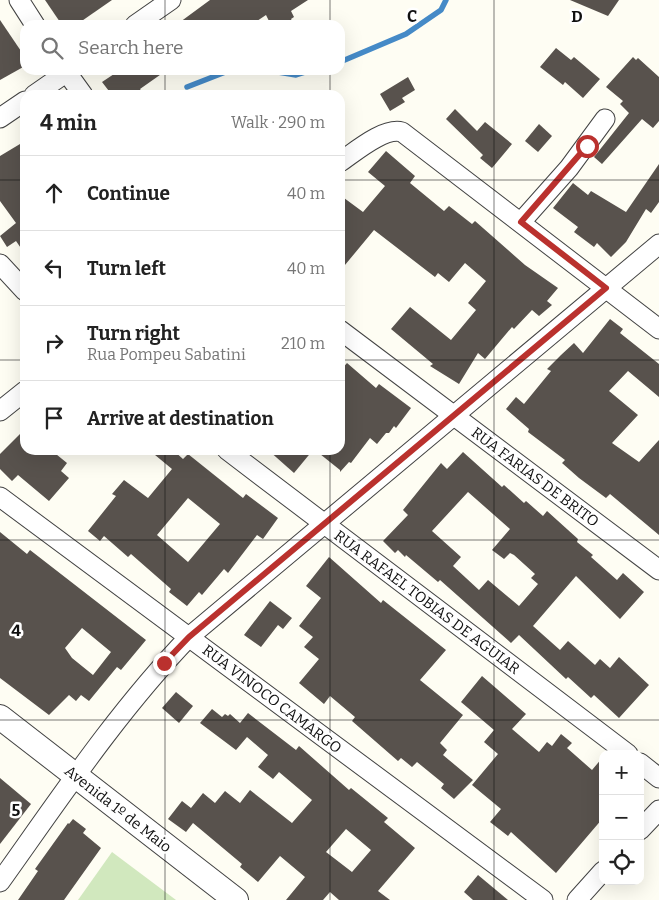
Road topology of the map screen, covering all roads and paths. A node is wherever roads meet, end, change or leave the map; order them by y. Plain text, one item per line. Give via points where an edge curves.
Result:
1 (19, 0) edge
2 (171, 0) edge
3 (32, 20) edge
4 (142, 20) edge
5 (62, 75) edge
6 (70, 75) edge
7 (41, 90) edge
8 (80, 90) edge
9 (20, 104) edge
10 (0, 118) edge
11 (606, 119) dead end
12 (345, 159) edge
13 (521, 222) junction
14 (659, 244) edge
15 (0, 264) edge
16 (20, 286) edge
17 (606, 288) junction
18 (659, 329) edge
19 (345, 334) edge
20 (20, 395) edge
21 (0, 411) edge
22 (453, 415) junction
23 (234, 455) edge
24 (0, 497) edge
25 (324, 523) junction
26 (659, 570) edge
27 (189, 637) junction
28 (0, 717) edge
29 (623, 750) edge
30 (644, 766) edge
31 (76, 776) junction
32 (659, 778) edge
33 (659, 810) edge
34 (644, 826) edge
35 (599, 876) edge
36 (0, 882) edge
37 (236, 900) edge
38 (543, 900) edge
39 (577, 900) edge

1 - 3 street
2 - 4 street
5 - 7 street
6 - 8 street
9 - 10 street
11 - 13 street via 569,168
12 - 13 street via 383,134 396,130 409,136
13 - 17 street
14 - 17 street
15 - 16 street
17 - 18 street
17 - 22 street
19 - 22 street, RUA FARIAS DE BRITO
20 - 21 street
22 - 25 street
22 - 26 street, RUA FARIAS DE BRITO
23 - 25 street, RUA RAFAEL TOBIAS DE AGUIAR
24 - 27 street, RUA VINOCO CAMARGO
25 - 27 street
25 - 29 street, RUA RAFAEL TOBIAS DE AGUIAR
27 - 31 street via 133,699
27 - 38 street, RUA VINOCO CAMARGO
28 - 31 street, Avenida 1º de Maio
30 - 32 street
31 - 36 street
31 - 37 street, Avenida 1º de Maio
33 - 34 street
35 - 39 street

